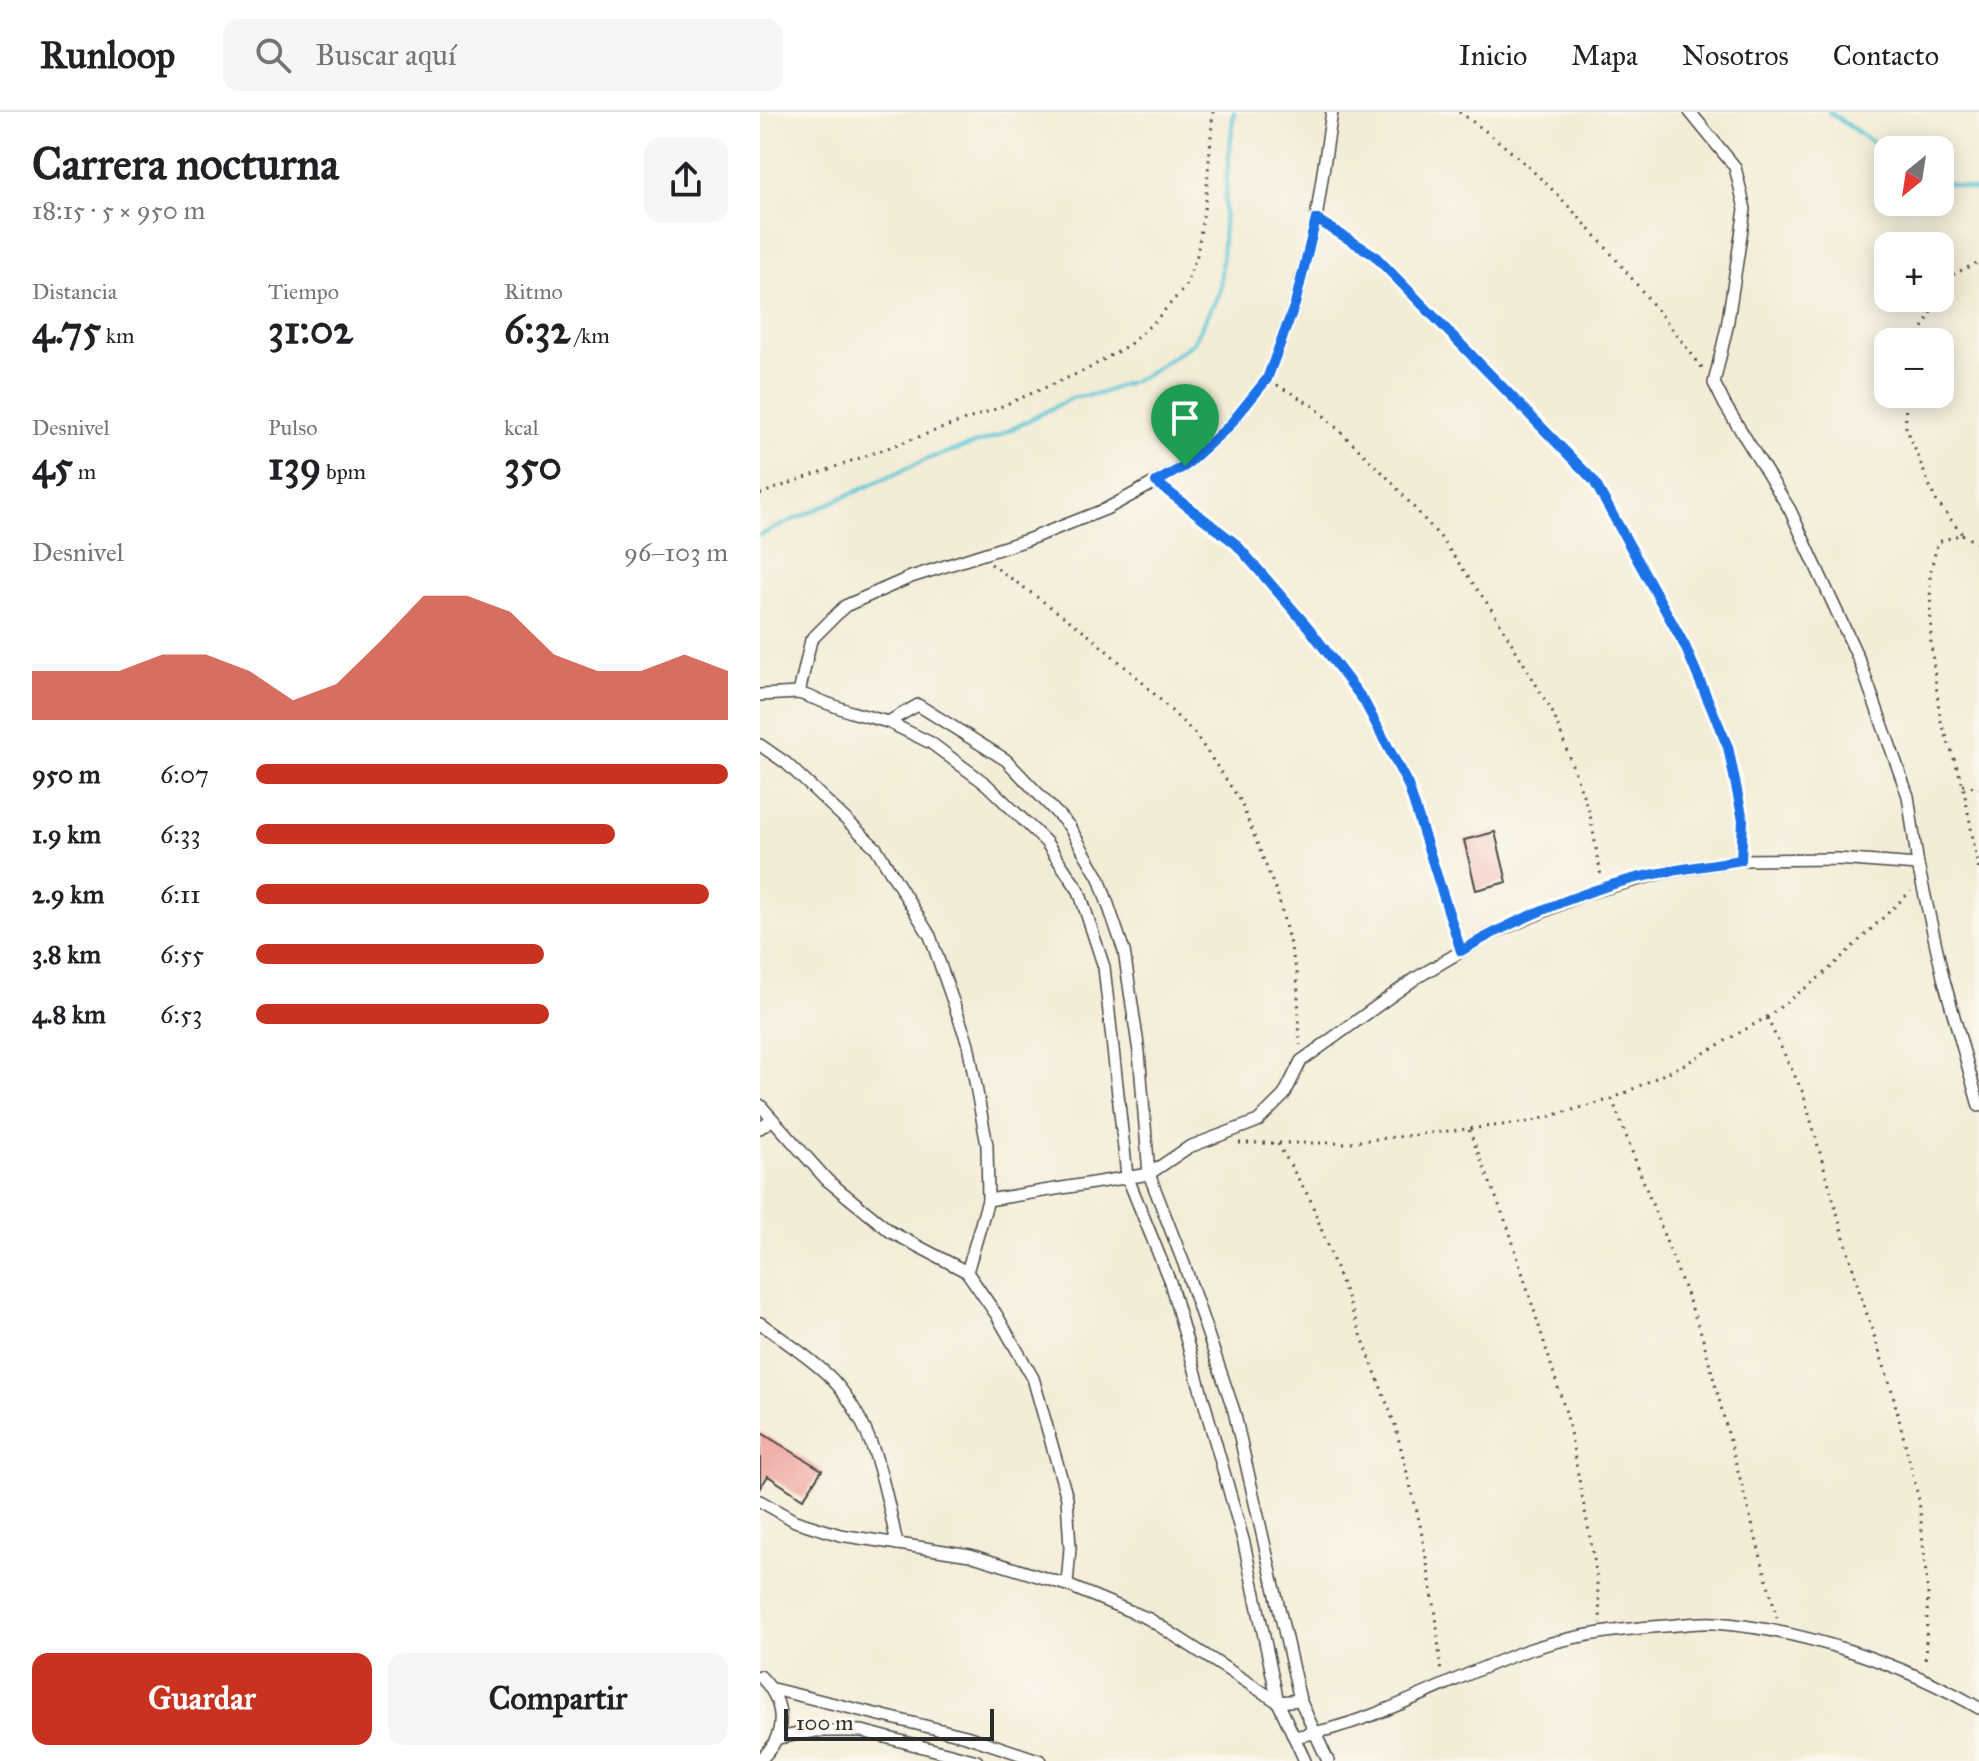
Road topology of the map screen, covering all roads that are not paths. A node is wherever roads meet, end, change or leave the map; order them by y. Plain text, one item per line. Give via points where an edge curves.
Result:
1 (1332, 112) edge
2 (1690, 112) edge
3 (799, 693) junction
4 (760, 695) edge
5 (888, 722) junction
6 (760, 745) edge
7 (1918, 865) junction
8 (760, 1105) edge
9 (1979, 1106) edge
10 (772, 1120) junction
11 (760, 1128) edge
12 (1149, 1174) junction
13 (1127, 1176) junction
14 (988, 1200) junction
15 (967, 1272) junction
16 (760, 1323) edge
17 (760, 1501) edge
18 (897, 1544) junction
19 (1067, 1585) junction
20 (760, 1676) edge
21 (773, 1689) junction
22 (1300, 1700) junction
23 (1278, 1702) junction
24 (1979, 1708) edge
25 (1315, 1733) junction
26 (1294, 1737) junction
27 (778, 1738) junction
28 (760, 1760) edge
29 (977, 1761) edge
30 (1041, 1761) edge
31 (1305, 1761) edge
32 (1328, 1761) edge

1 - 3 street via 1316,219 1295,304 1267,379 1228,427 1185,466 1106,509 911,577 845,606 811,640
2 - 7 street via 1735,167 1745,209 1714,383 1790,510 1860,662 1908,796
3 - 4 street
3 - 5 street
5 - 12 street via 918,705 1006,760 1069,826 1099,878 1124,951
5 - 13 street via 931,743 986,784 1046,842 1079,891 1104,967
6 - 14 street via 876,848 930,936 968,1044 987,1145
7 - 9 street
7 - 12 street via 1741,860 1603,888 1487,936 1416,978 1301,1061 1284,1095 1258,1121 1189,1147
8 - 10 street
10 - 11 street
10 - 15 street via 827,1180 891,1232
12 - 13 street
12 - 22 street via 1234,1411
13 - 14 street
13 - 23 street via 1170,1282 1244,1543
14 - 15 street
15 - 19 street via 1033,1378 1067,1498
16 - 18 street via 832,1380 865,1427 884,1481
17 - 18 street via 825,1531
18 - 19 street via 970,1555
19 - 23 street via 1149,1619
20 - 21 street
21 - 27 street via 780,1705
21 - 30 street via 966,1736
22 - 23 street
22 - 25 street
23 - 26 street
24 - 25 street via 1835,1646 1712,1622 1602,1630 1528,1650 1414,1700
25 - 26 street
25 - 32 street
26 - 31 street
27 - 28 street
27 - 29 street via 862,1731

